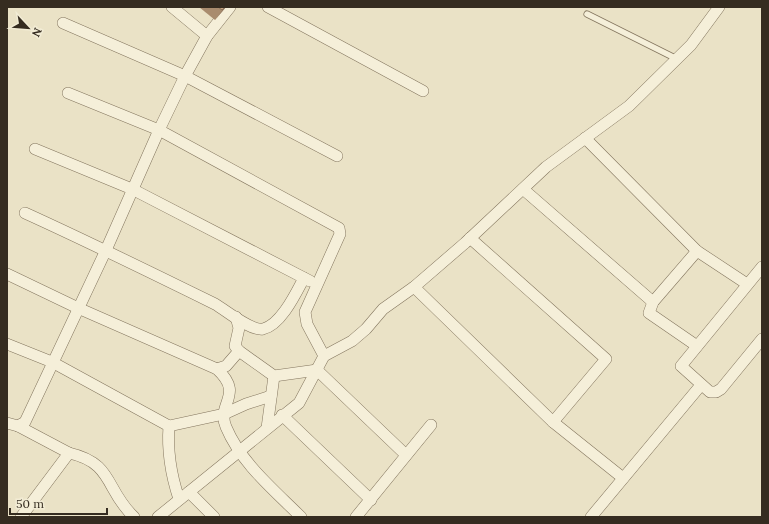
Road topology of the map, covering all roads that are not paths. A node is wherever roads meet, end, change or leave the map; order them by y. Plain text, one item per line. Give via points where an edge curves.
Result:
1 (172, 7) edge
2 (230, 7) edge
3 (268, 7) edge
4 (719, 7) edge
5 (587, 14) dead end
6 (62, 23) dead end
7 (207, 36) junction
8 (677, 59) junction
9 (185, 76) junction
10 (423, 91) dead end
11 (68, 93) dead end
12 (158, 130) junction
13 (586, 138) junction
14 (35, 149) dead end
15 (338, 156) dead end
16 (523, 189) junction
17 (132, 190) junction
18 (25, 213) dead end
19 (470, 238) junction
20 (106, 250) junction
21 (697, 250) junction
22 (762, 267) edge
23 (7, 274) edge
24 (304, 278) junction
25 (747, 284) junction
26 (318, 285) junction
27 (414, 287) junction
28 (653, 302) junction
29 (78, 308) junction
30 (236, 317) junction
31 (762, 339) edge
32 (7, 344) edge
33 (697, 346) junction
34 (239, 351) junction
35 (324, 356) junction
36 (52, 362) junction
37 (217, 369) junction
38 (317, 370) junction
39 (274, 376) junction
40 (701, 385) junction
41 (272, 396) junction
42 (224, 414) junction
43 (282, 415) junction
44 (552, 422) junction
45 (12, 425) edge
46 (431, 425) dead end
47 (169, 426) junction
48 (267, 428) junction
49 (239, 450) junction
50 (69, 453) junction
51 (406, 455) junction
52 (623, 478) junction
53 (189, 492) junction
54 (180, 499) junction
55 (371, 500) junction
56 (21, 517) edge
57 (134, 517) edge
58 (158, 517) edge
59 (214, 517) edge
60 (300, 517) edge
61 (356, 517) edge
62 (591, 517) edge

1 - 7 street
2 - 7 street
3 - 10 street
4 - 8 street via 691,45
5 - 8 lane
6 - 9 street
7 - 9 street
8 - 13 street via 628,106
9 - 12 street
9 - 15 street
11 - 12 street
12 - 17 street
12 - 26 street via 339,228 340,234
13 - 16 street
13 - 21 street
14 - 17 street
16 - 19 street
16 - 28 street
17 - 20 street
17 - 24 street
18 - 20 street
19 - 27 street
19 - 44 street via 606,359
20 - 29 street
20 - 30 street
21 - 25 street
21 - 28 street
22 - 25 street
23 - 29 street
24 - 26 street
24 - 30 street via 292,300 273,325 262,329 251,327
25 - 33 street
26 - 35 street via 305,312 305,318
27 - 35 street via 383,309 352,341
27 - 44 street
28 - 33 street via 649,313
29 - 36 street
29 - 37 street
30 - 34 street via 239,328 236,346
31 - 40 street via 721,389 710,392
32 - 36 street
33 - 40 street via 681,366
34 - 37 street via 226,366
34 - 39 street
35 - 38 street
36 - 45 street via 25,422
36 - 47 street
37 - 42 street via 226,377 230,390
38 - 39 street
38 - 43 street via 299,402
38 - 51 street
39 - 41 street
40 - 52 street
41 - 42 street
41 - 48 street
42 - 47 street
42 - 49 street via 225,426
43 - 48 street
43 - 55 street
44 - 52 street
45 - 50 street
46 - 51 street
47 - 54 street via 169,459 172,478
48 - 49 street
49 - 53 street
49 - 60 street via 255,471
50 - 56 street
50 - 57 street via 91,460 103,470 119,500
51 - 55 street
52 - 62 street
53 - 54 street
53 - 59 street
54 - 58 street
55 - 61 street

